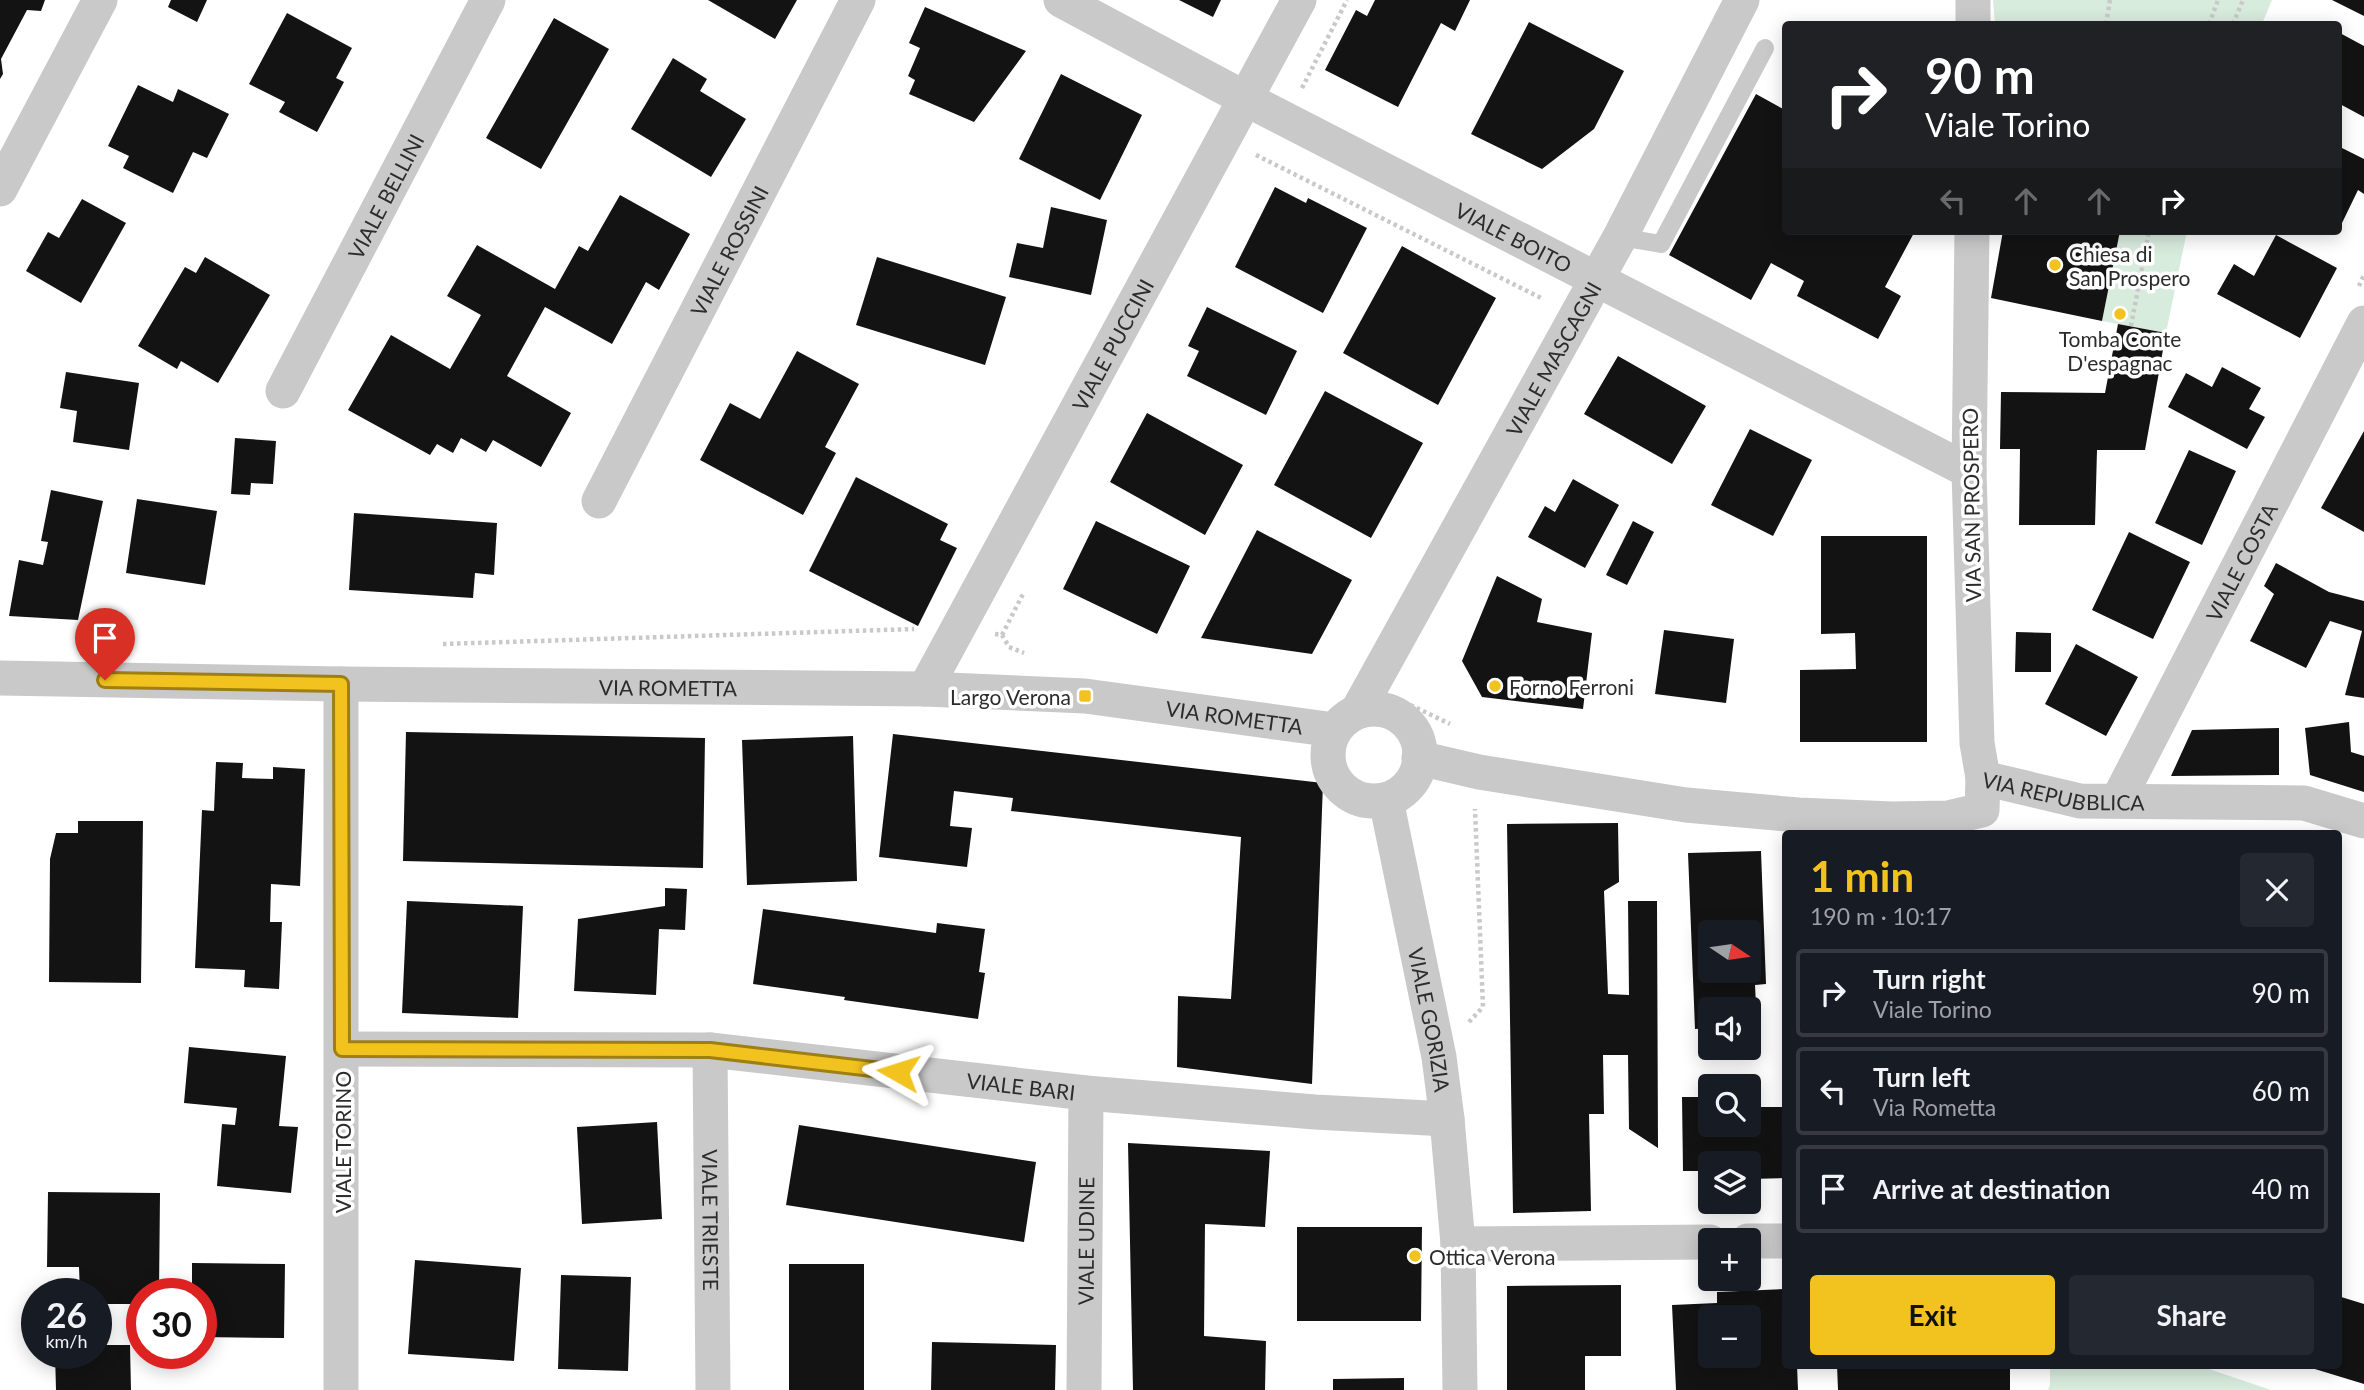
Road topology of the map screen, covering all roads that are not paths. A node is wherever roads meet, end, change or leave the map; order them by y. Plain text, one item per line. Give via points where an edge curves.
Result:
1 (100, 0) edge
2 (488, 0) edge
3 (858, 0) edge
4 (1060, 0) edge
5 (1298, 0) edge
6 (1742, 0) edge
7 (1973, 0) edge
8 (1973, 21) edge
9 (1765, 48) dead end
10 (1246, 99) junction
11 (0, 189) edge
12 (1972, 235) edge
13 (1620, 237) junction
14 (1597, 278) junction
15 (2364, 323) edge
16 (283, 391) dead end
17 (1969, 471) junction
18 (599, 501) dead end
19 (0, 678) edge
20 (341, 684) junction
21 (925, 689) junction
22 (1354, 710) junction
23 (1419, 758) junction
24 (1983, 778) junction
25 (1386, 800) junction
26 (2118, 800) junction
27 (2364, 821) edge
28 (342, 1049) junction
29 (710, 1050) junction
30 (1086, 1093) junction
31 (1447, 1119) junction
32 (1761, 1241) edge
33 (1782, 1241) edge
34 (1698, 1242) edge
35 (1458, 1244) junction
36 (341, 1390) edge
37 (713, 1390) edge
38 (1084, 1390) edge
39 (1460, 1390) edge

1 - 11 street
2 - 16 street, VIALE BELLINI
3 - 18 street, VIALE ROSSINI
4 - 10 street, VIALE BOITO
5 - 10 street, VIALE PUCCINI
6 - 13 street, VIALE MASCAGNI
7 - 8 street
9 - 13 lane via 1661,244
10 - 14 street, VIALE BOITO
10 - 21 street, VIALE PUCCINI
12 - 17 street, VIA SAN PROSPERO
13 - 14 street, VIALE MASCAGNI
14 - 17 street, VIALE BOITO
14 - 22 street, VIALE MASCAGNI
15 - 26 street, VIALE COSTA
17 - 24 street, VIA SAN PROSPERO via 1977,743
19 - 20 street, VIA ROMETTA
20 - 21 street, VIA ROMETTA
20 - 28 street, VIALE TORINO
21 - 22 street, VIA ROMETTA
22 - 23 street via 1383,710 1403,720 1417,740
22 - 25 street via 1328,757 1333,777 1355,797
23 - 24 street, VIA REPUBBLICA via 1686,805 1892,819 1948,818 1982,810
23 - 25 street via 1405,789
24 - 26 street, VIA REPUBBLICA via 2080,801
25 - 31 street, VIALE GORIZIA via 1439,1057
26 - 27 street, VIA REPUBBLICA via 2304,803
28 - 29 street, VIALE BARI
28 - 36 street, VIALE TORINO
29 - 30 street, VIALE BARI
29 - 37 street, VIALE TRIESTE
30 - 31 street, VIALE BARI
30 - 38 street, VIALE UDINE
31 - 35 street, VIALE GORIZIA
32 - 33 street
34 - 35 street
35 - 39 street, VIALE GORIZIA

